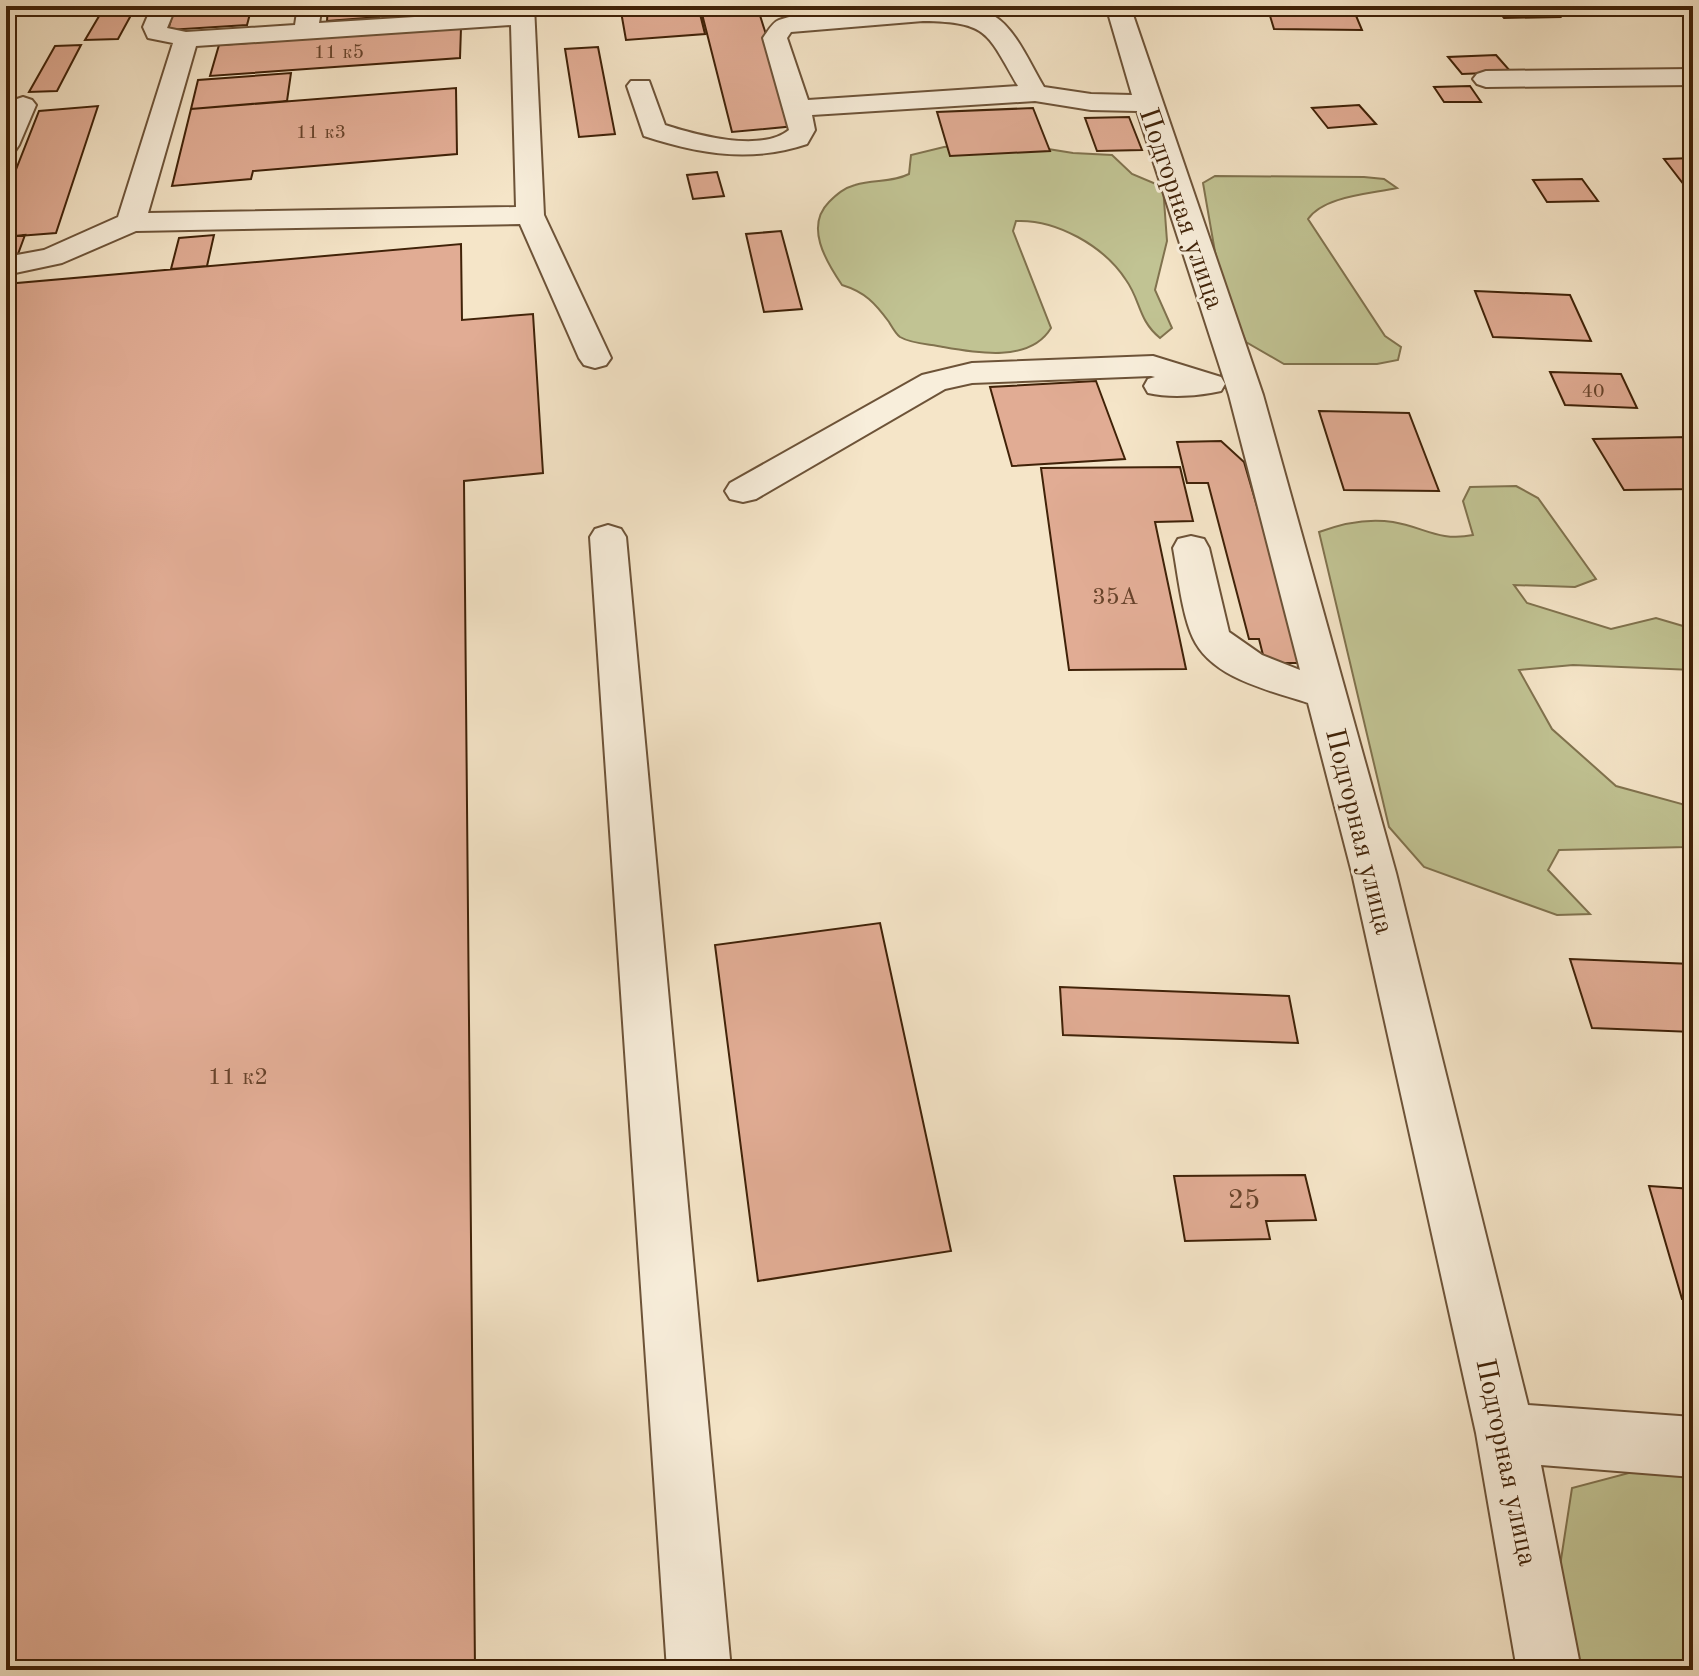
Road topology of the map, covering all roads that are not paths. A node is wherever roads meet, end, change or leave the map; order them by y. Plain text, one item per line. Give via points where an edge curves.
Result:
1 (164, 6) edge
2 (1118, 6) edge
3 (522, 11) edge
4 (308, 18) edge
5 (186, 39) junction
6 (1693, 77) edge
7 (1486, 79) dead end
8 (640, 86) dead end
9 (1035, 93) junction
10 (1147, 103) junction
11 (23, 105) dead end
12 (798, 108) junction
13 (6, 145) edge
14 (530, 215) junction
15 (131, 222) junction
16 (15, 264) dead end
17 (595, 358) dead end
18 (1160, 386) dead end
19 (1228, 390) junction
20 (743, 491) dead end
21 (608, 537) dead end
22 (1191, 548) dead end
23 (1326, 694) junction
24 (1505, 1433) junction
25 (1693, 1447) edge
26 (699, 1670) edge
27 (1549, 1670) edge

1 - 5 street via 157,33
2 - 10 street, Подгорная улица
3 - 4 street
3 - 14 street
4 - 5 street
5 - 15 street
6 - 7 street
8 - 12 street via 653,130 724,149 765,147 798,138
9 - 10 street
9 - 12 street
9 - 12 street via 990,24 974,15 947,13 783,27 775,38
10 - 19 street, Подгорная улица
11 - 13 street
14 - 15 street
14 - 17 street
15 - 16 street via 64,253
18 - 19 street
19 - 20 street via 1153,366 972,373 934,382
19 - 23 street, Подгорная улица
21 - 26 street
22 - 23 street via 1211,636 1218,646 1248,664
23 - 24 street, Подгорная улица via 1378,888
24 - 25 street
24 - 27 street, Подгорная улица

